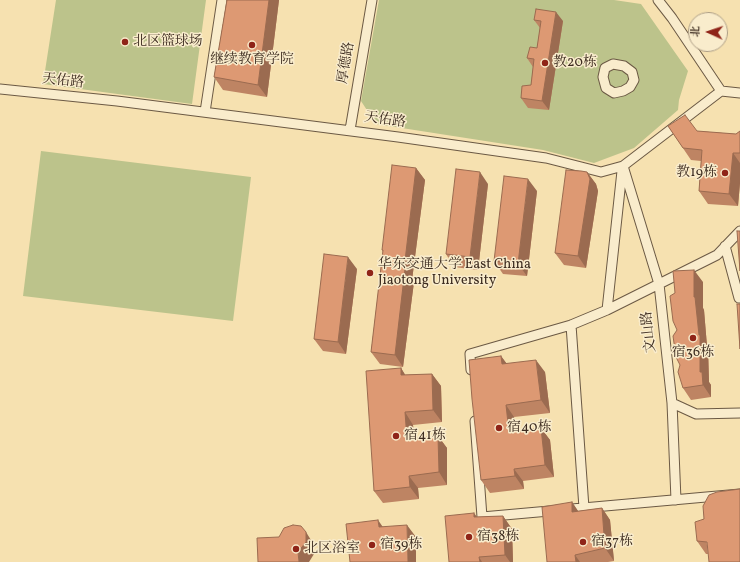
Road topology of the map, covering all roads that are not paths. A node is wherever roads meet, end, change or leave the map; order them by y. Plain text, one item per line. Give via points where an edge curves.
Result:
1 (222, 0) edge
2 (372, 0) edge
3 (658, 0) edge
4 (0, 89) edge
5 (721, 92) junction
6 (740, 93) edge
7 (205, 112) junction
8 (350, 130) junction
9 (623, 166) junction
10 (740, 232) edge
11 (725, 246) junction
12 (659, 284) junction
13 (740, 301) edge
14 (607, 310) junction
15 (571, 325) junction
16 (471, 377) edge
17 (672, 403) junction
18 (474, 408) edge
19 (740, 413) edge
20 (740, 494) edge
21 (676, 500) junction
22 (584, 508) junction

1 - 7 street
2 - 8 street, 厚德路
3 - 5 street
4 - 7 street, 天佑路
5 - 6 street
5 - 9 street, 天佑路
7 - 8 street, 天佑路
8 - 9 street, 天佑路 via 546,158 601,172
9 - 12 street, 文山路
9 - 14 street
10 - 11 street
11 - 12 street via 717,255
11 - 13 street
12 - 14 street
12 - 17 street, 文山路
14 - 15 street
15 - 16 street via 470,354
15 - 22 street
17 - 19 street via 696,414
17 - 21 street, 文山路
18 - 22 street via 482,517
20 - 21 street
21 - 22 street

